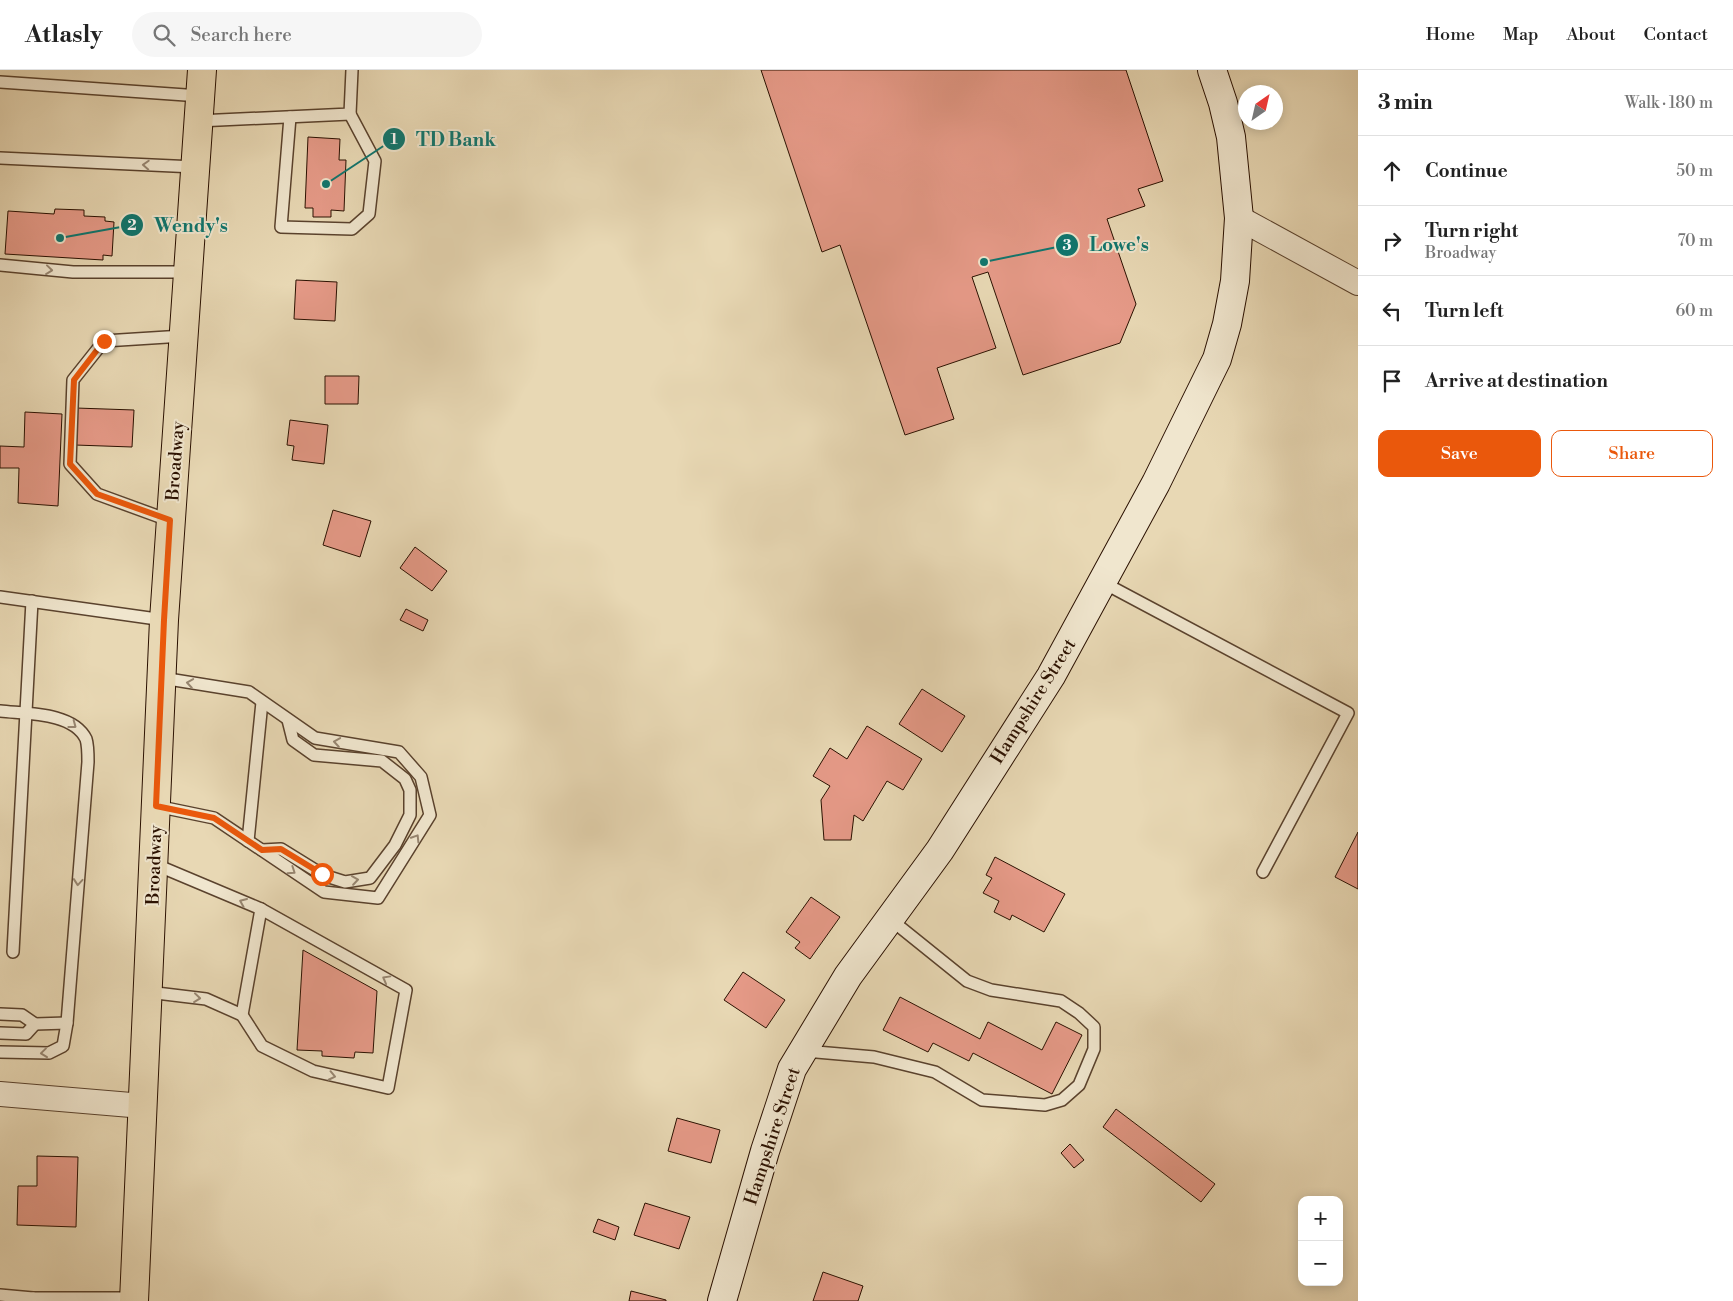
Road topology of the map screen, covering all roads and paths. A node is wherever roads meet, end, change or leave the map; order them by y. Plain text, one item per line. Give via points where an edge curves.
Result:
1 (352, 70) edge
2 (1212, 70) edge
3 (0, 82) edge
4 (200, 96) edge
5 (350, 114) junction
6 (290, 117) junction
7 (0, 158) edge
8 (195, 167) junction
9 (1239, 218) junction
10 (0, 265) edge
11 (188, 272) junction
12 (1358, 283) edge
13 (183, 336) junction
14 (170, 520) junction
15 (1102, 582) junction
16 (0, 597) edge
17 (32, 601) junction
18 (164, 620) junction
19 (162, 678) junction
20 (262, 702) junction
21 (0, 711) edge
22 (26, 714) junction
23 (288, 720) junction
24 (156, 806) junction
25 (248, 841) junction
26 (262, 850) junction
27 (154, 864) junction
28 (1263, 872) dead end
29 (261, 909) junction
30 (890, 919) junction
31 (13, 952) dead end
32 (148, 992) junction
33 (0, 1014) edge
34 (242, 1015) junction
35 (67, 1023) junction
36 (35, 1024) junction
37 (0, 1033) edge
38 (803, 1051) junction
39 (0, 1052) edge
40 (0, 1094) edge
41 (143, 1106) junction
42 (0, 1295) edge
43 (33, 1299) edge
44 (134, 1299) edge
45 (722, 1301) edge

1 - 5 lane
2 - 9 street, Hampshire Street via 1231,137
3 - 4 lane
4 - 6 lane
4 - 8 main road, Broadway
5 - 6 lane
5 - 6 lane via 375,162 369,214 352,229 281,226
8 -> 7 lane
8 - 11 main road, Broadway
9 - 12 street
9 - 15 street, Hampshire Street via 1235,281 1217,359
10 -> 11 lane via 73,272
11 - 13 main road, Broadway
13 - 14 main road, Broadway
13 - 14 lane via 104,341 74,380 70,464 97,494
14 - 18 main road, Broadway
15 - 28 lane via 1348,712
15 - 30 street, Hampshire Street via 1051,676 940,850
16 - 17 lane
17 - 18 lane
17 - 22 lane
18 - 19 main road, Broadway
20 -> 19 lane via 249,692
19 - 24 main road, Broadway
20 - 23 lane
20 - 25 lane
21 - 22 lane
22 - 31 lane
22 -> 35 lane via 66,720 78,728 86,740 88,762
26 -> 23 lane via 281,849 322,874 344,882 370,878 395,846 410,815 410,790 405,778 382,761 314,755 293,740
26 -> 23 lane via 324,892 378,898 430,815 421,777 399,752 315,738
24 - 25 lane via 214,818
24 - 27 main road, Broadway
25 - 26 lane
29 -> 27 lane
27 - 32 main road, Broadway
29 - 34 lane
34 -> 29 lane via 262,1046 313,1071 388,1088 406,990
30 - 38 street, Hampshire Street via 848,976
30 - 38 lane via 967,981 991,990 1061,1001 1094,1027 1094,1049 1078,1085 1062,1100 1045,1105 982,1100 936,1072 874,1057
32 -> 34 lane via 206,999
32 - 41 main road, Broadway
33 - 36 lane via 22,1016
35 - 36 lane
35 -> 39 lane via 63,1046 49,1053
36 - 37 lane via 26,1034
38 - 45 street, Hampshire Street via 792,1069 765,1151
40 - 41 street
41 - 44 main road, Broadway
42 - 43 lane
43 - 44 lane

